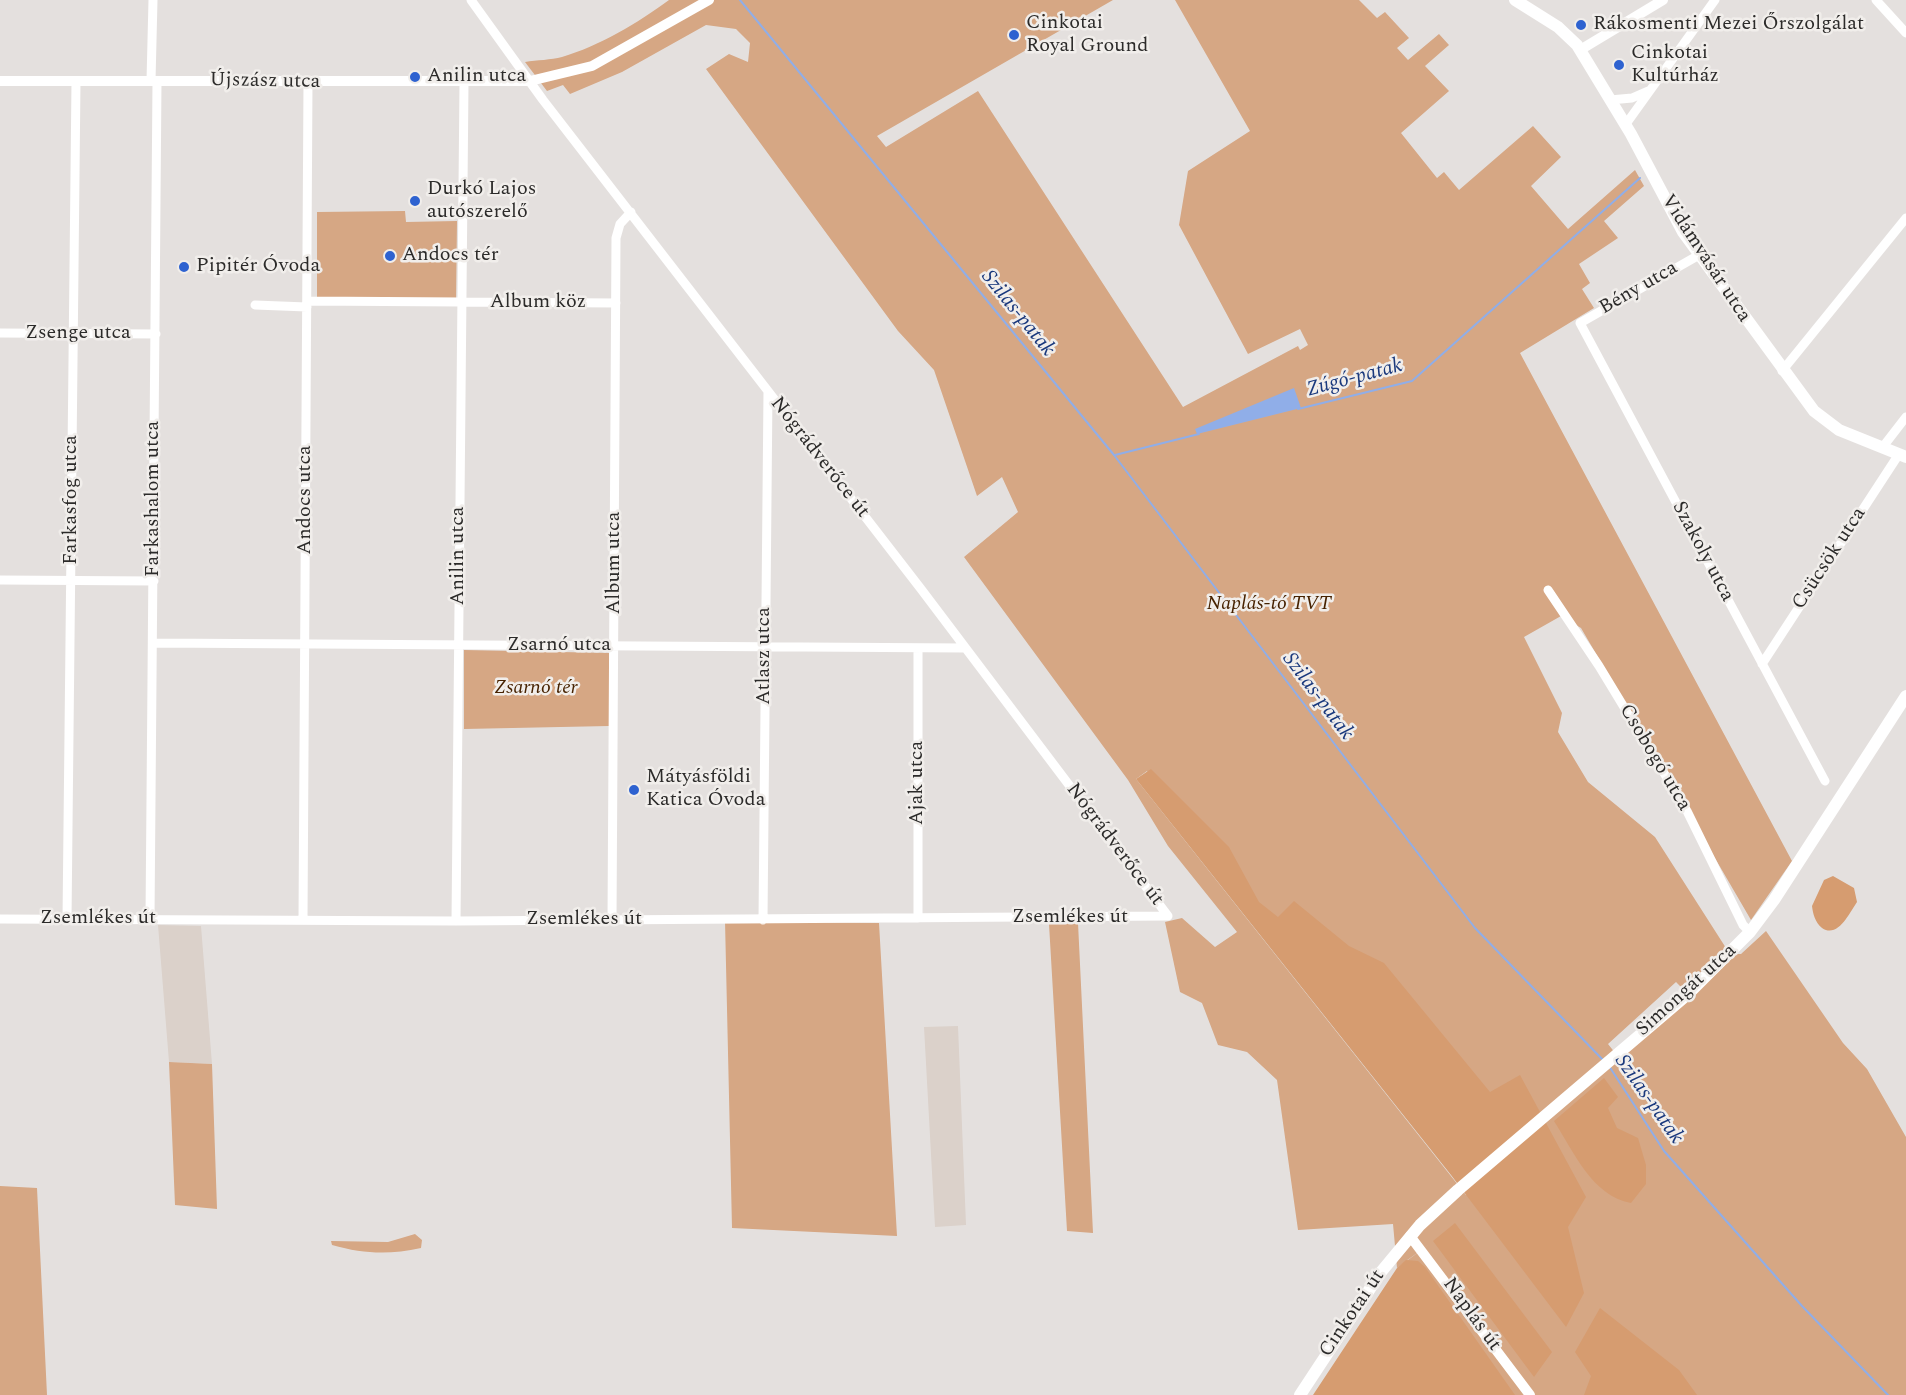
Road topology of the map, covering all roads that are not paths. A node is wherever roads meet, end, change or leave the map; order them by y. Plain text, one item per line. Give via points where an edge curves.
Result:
1 (153, 0) edge
2 (471, 0) edge
3 (709, 0) edge
4 (1515, 0) edge
5 (1664, 0) edge
6 (1715, 0) edge
7 (1876, 0) edge
8 (1906, 33) edge
9 (1580, 50) junction
10 (0, 81) edge
11 (76, 81) junction
12 (154, 81) junction
13 (530, 81) junction
14 (308, 82) junction
15 (464, 83) junction
16 (1650, 90) junction
17 (1610, 99) junction
18 (1626, 124) junction
19 (631, 212) junction
20 (1906, 218) edge
21 (1699, 255) junction
22 (461, 303) junction
23 (616, 303) junction
24 (307, 304) junction
25 (255, 305) dead end
26 (1580, 323) joint
27 (0, 333) edge
28 (73, 334) junction
29 (156, 334) junction
30 (1782, 371) junction
31 (768, 392) junction
32 (1906, 417) edge
33 (1882, 448) junction
34 (1902, 456) edge
35 (0, 580) edge
36 (72, 581) junction
37 (154, 581) junction
38 (1548, 590) dead end
39 (154, 643) junction
40 (305, 644) junction
41 (459, 645) junction
42 (614, 646) junction
43 (765, 647) junction
44 (918, 648) junction
45 (965, 648) junction
46 (1762, 664) junction
47 (1906, 696) edge
48 (1825, 781) dead end
49 (1168, 916) joint
50 (150, 918) junction
51 (918, 918) junction
52 (67, 919) junction
53 (303, 919) junction
54 (612, 919) junction
55 (0, 920) edge
56 (763, 920) junction
57 (456, 921) junction
58 (1750, 932) junction
59 (1410, 1236) junction
60 (1300, 1395) edge
61 (1530, 1395) edge

1 - 12 street, Farkashalom utca
2 - 13 street, Nógrádverőce út
3 - 13 street, Újszász utca via 591,66
4 - 9 main road, Vidámvásár utca via 1558,27
5 - 9 street
6 - 16 street
7 - 8 street
9 - 17 main road, Vidámvásár utca
10 - 11 street, Újszász utca
11 - 12 street, Újszász utca
11 - 28 street, Farkasfog utca
12 - 14 street, Újszász utca
12 - 29 street, Farkashalom utca
13 - 15 street, Újszász utca
13 - 19 street, Nógrádverőce út
14 - 15 street, Újszász utca
14 - 24 street, Andocs utca
15 - 22 street, Anilin utca
16 - 17 street via 1632,98
16 - 18 street
17 - 18 main road, Vidámvásár utca
18 - 21 main road, Vidámvásár utca via 1672,214
19 - 23 street, Album utca via 617,230
19 - 31 street, Nógrádverőce út
20 - 30 street
21 - 26 street, Bény utca
21 - 30 main road, Vidámvásár utca
22 - 23 street, Album köz
22 - 24 street
22 - 41 street, Anilin utca
23 - 42 street, Album utca
24 - 25 street
24 - 40 street, Andocs utca
26 - 46 street, Szakoly utca
27 - 28 street, Zsenge utca
28 - 29 street, Zsenge utca
28 - 36 street, Farkasfog utca
29 - 37 street, Farkashalom utca
30 - 33 main road, Vidámvásár utca via 1824,421
31 - 43 street, Atlasz utca
31 - 45 street, Nógrádverőce út
32 - 33 street
33 - 34 main road, Vidámvásár utca
34 - 46 street, Csücsök utca
35 - 36 street
36 - 37 street
36 - 52 street, Farkasfog utca
37 - 39 street, Farkashalom utca
38 - 58 street, Csobogó utca via 1687,811
39 - 40 street, Zsarnó utca
39 - 50 street, Farkashalom utca
40 - 41 street, Zsarnó utca
40 - 53 street, Andocs utca
41 - 42 street, Zsarnó utca
41 - 57 street, Anilin utca
42 - 43 street, Zsarnó utca
42 - 54 street, Album utca
43 - 44 street, Zsarnó utca
43 - 56 street, Atlasz utca
44 - 45 street, Zsarnó utca
44 - 51 street, Ajak utca
45 - 49 street, Nógrádverőce út
46 - 48 street, Szakoly utca
47 - 58 main road, Simongát utca
49 - 51 street, Zsemlékes út
50 - 52 street, Zsemlékes út
50 - 53 street, Zsemlékes út
51 - 56 street, Zsemlékes út
52 - 55 street, Zsemlékes út
53 - 57 street, Zsemlékes út
54 - 56 street, Zsemlékes út
54 - 57 street, Zsemlékes út
58 - 59 main road, Simongát utca via 1688,994 1458,1190
59 - 60 main road, Cinkotai út via 1381,1272
59 - 61 street, Naplás út

